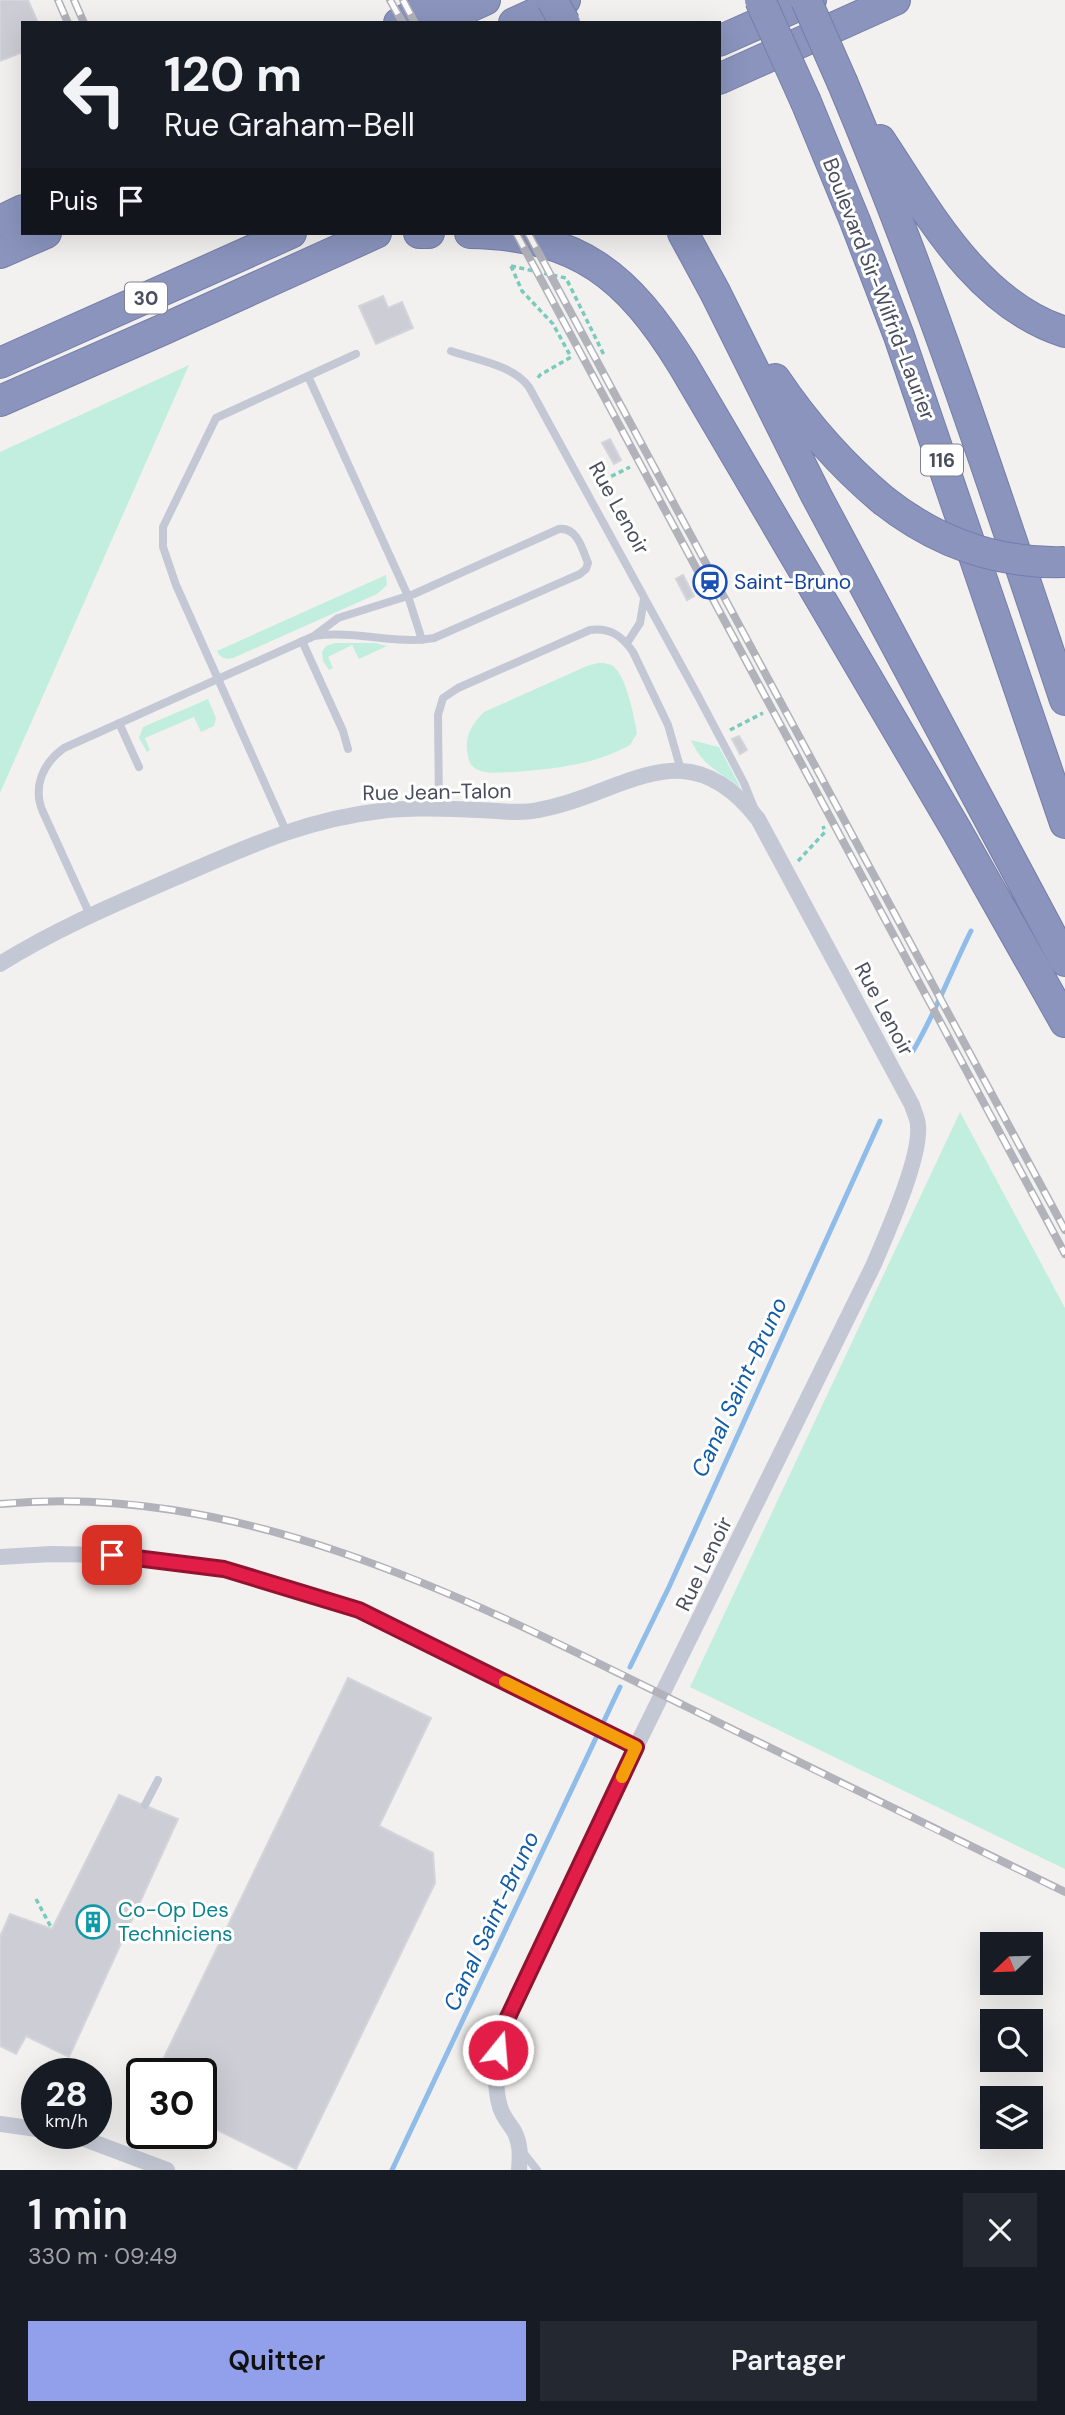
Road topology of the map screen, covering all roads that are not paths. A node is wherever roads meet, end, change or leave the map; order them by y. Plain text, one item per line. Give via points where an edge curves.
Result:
1 (441, 0) edge
2 (485, 0) edge
3 (552, 0) edge
4 (565, 0) edge
5 (760, 0) edge
6 (809, 0) edge
7 (895, 0) edge
8 (403, 21) edge
9 (438, 21) edge
10 (518, 21) edge
11 (564, 21) edge
12 (721, 40) edge
13 (721, 78) edge
14 (843, 84) junction
15 (21, 212) edge
16 (0, 221) edge
17 (41, 235) edge
18 (287, 235) edge
19 (372, 235) edge
20 (498, 235) edge
21 (684, 235) edge
22 (0, 253) edge
23 (715, 292) junction
24 (1065, 332) edge
25 (451, 351) dead end
26 (356, 354) dead end
27 (0, 363) edge
28 (308, 376) junction
29 (0, 401) edge
30 (1065, 562) edge
31 (408, 596) junction
32 (644, 596) junction
33 (313, 636) junction
34 (422, 640) junction
35 (302, 641) junction
36 (627, 643) junction
37 (217, 679) junction
38 (1065, 700) edge
39 (119, 723) junction
40 (348, 749) dead end
41 (139, 767) dead end
42 (681, 770) junction
43 (439, 810) junction
44 (758, 819) junction
45 (1065, 823) edge
46 (286, 831) junction
47 (90, 915) junction
48 (1065, 961) edge
49 (0, 964) edge
50 (1065, 1022) edge
51 (0, 1557) edge
52 (636, 1747) junction
53 (158, 1780) dead end
54 (145, 1805) dead end
55 (0, 2124) edge
56 (21, 2127) edge
57 (520, 2148) junction
58 (111, 2149) edge
59 (167, 2170) edge
60 (519, 2170) edge
61 (537, 2170) edge

1 - 8 highway
2 - 9 highway
3 - 11 highway, bridge
4 - 10 highway
5 - 45 highway, Boulevard Sir-Wilfrid-Laurier / 116, bridge via 806,102 903,347
6 - 12 highway
6 - 14 highway, Boulevard Sir-Wilfrid-Laurier / 116, bridge
7 - 13 highway
14 - 24 highway via 963,258 1012,304
14 - 38 highway, Boulevard Sir-Wilfrid-Laurier / 116 via 940,331
15 - 16 highway
17 - 22 highway
18 - 27 highway, 30
19 - 29 highway
20 - 50 highway via 589,260 614,278 653,319 900,732
21 - 23 highway
23 - 30 highway, bridge via 810,428 883,500 937,536 977,551 1019,560
23 - 48 highway via 811,486
25 - 32 lane, Rue Lenoir via 522,378
26 - 28 lane
28 - 31 lane
28 - 37 lane via 216,418 163,527 166,557
31 - 33 lane via 338,618
31 - 34 lane
31 - 34 lane via 559,529 573,532 588,563 580,574 446,634
32 - 36 lane via 642,617
32 - 44 lane, Rue Lenoir via 744,783
33 - 34 lane via 330,633
33 - 35 lane
35 - 37 lane
35 - 40 lane
36 - 42 lane via 668,725
36 - 43 lane via 607,630 590,629 448,693 438,715
37 - 39 lane
37 - 46 lane
39 - 41 lane
39 - 47 lane via 64,748 47,765 39,784 40,805
42 - 43 street, Rue Jean-Talon via 644,774 536,811
42 - 44 street, Rue Jean-Talon via 716,782
43 - 46 street, Rue Jean-Talon via 347,816
44 - 52 street, Rue Lenoir via 912,1105 917,1146 874,1264
46 - 47 street, Rue Jean-Talon
47 - 49 street, Rue Jean-Talon
51 - 52 street via 112,1555 224,1569 359,1610
52 - 57 street, Rue Lenoir via 500,2034 498,2096
53 - 54 lane
55 - 56 street
57 - 60 street
57 - 61 lane
58 - 59 street

